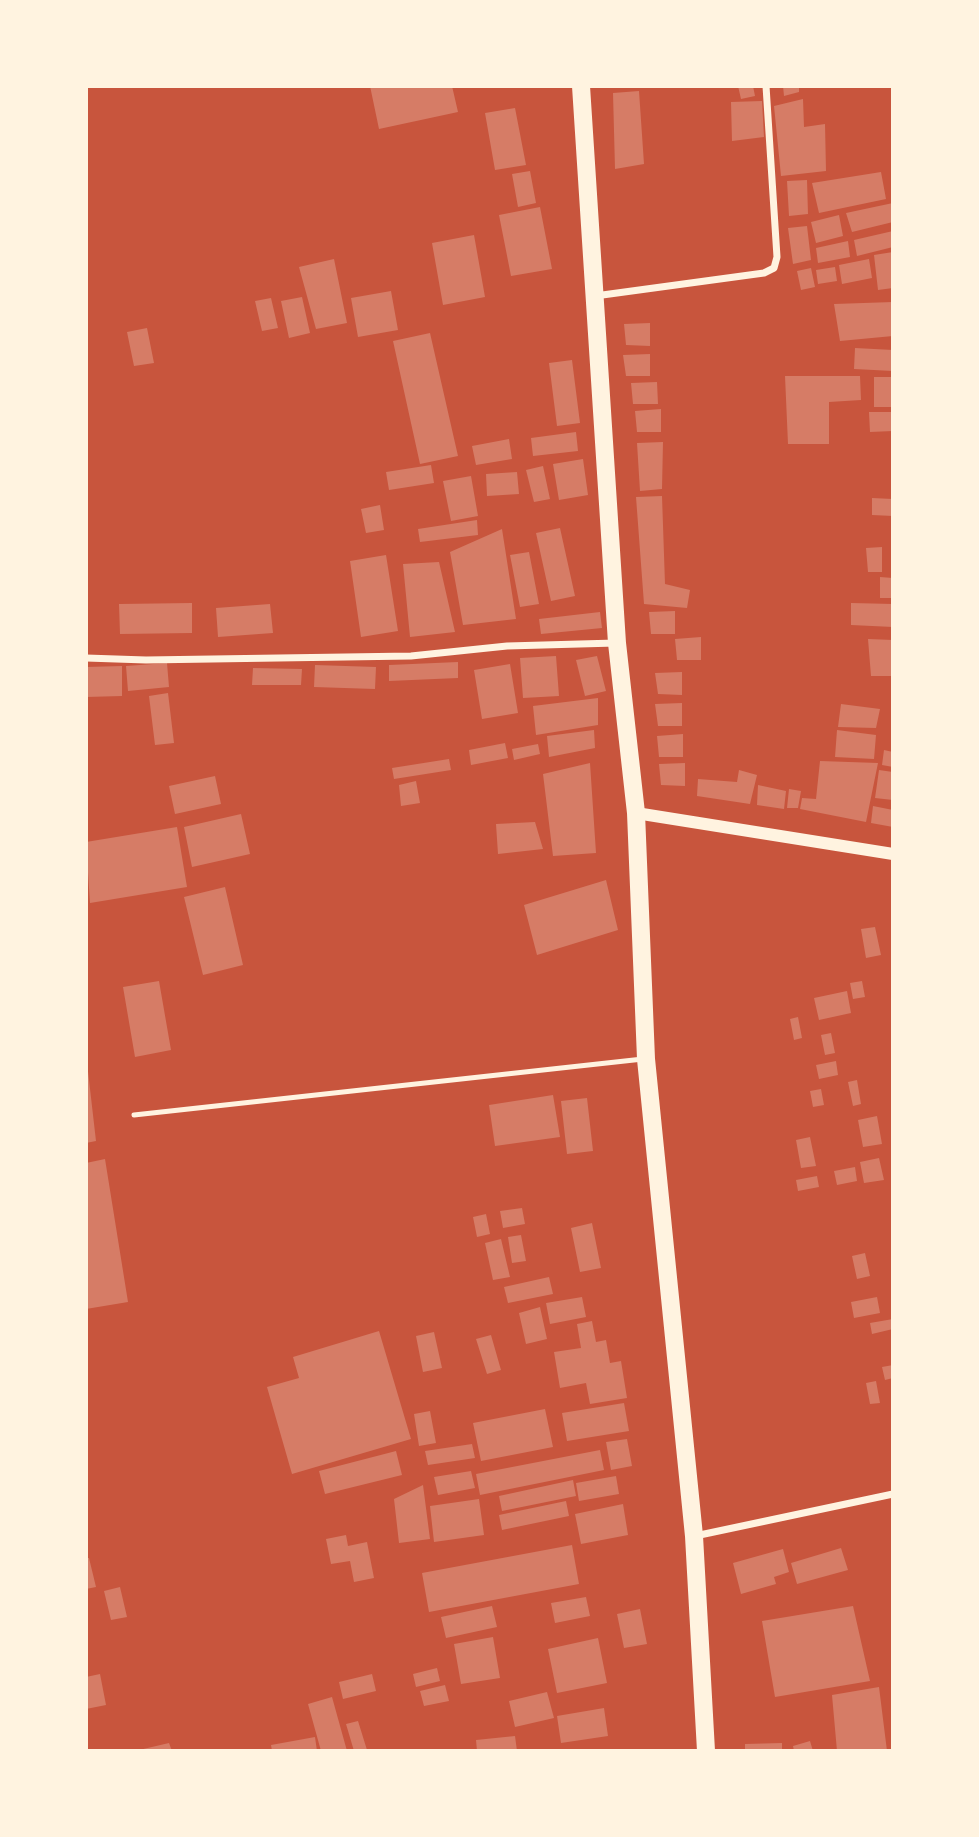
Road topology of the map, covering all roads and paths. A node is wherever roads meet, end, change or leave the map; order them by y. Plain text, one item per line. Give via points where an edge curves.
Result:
1 (581, 86) edge
2 (766, 86) edge
3 (595, 296) junction
4 (617, 643) junction
5 (86, 658) edge
6 (636, 813) junction
7 (893, 854) edge
8 (646, 1059) junction
9 (134, 1115) dead end
10 (893, 1494) edge
11 (694, 1536) junction
12 (706, 1751) edge

1 - 3 main road
2 - 3 street via 774,268 764,274
3 - 4 main road
4 - 5 street via 507,646 411,656
4 - 6 main road
6 - 7 street
6 - 8 main road
8 - 9 lane
8 - 11 main road
10 - 11 street
11 - 12 main road

